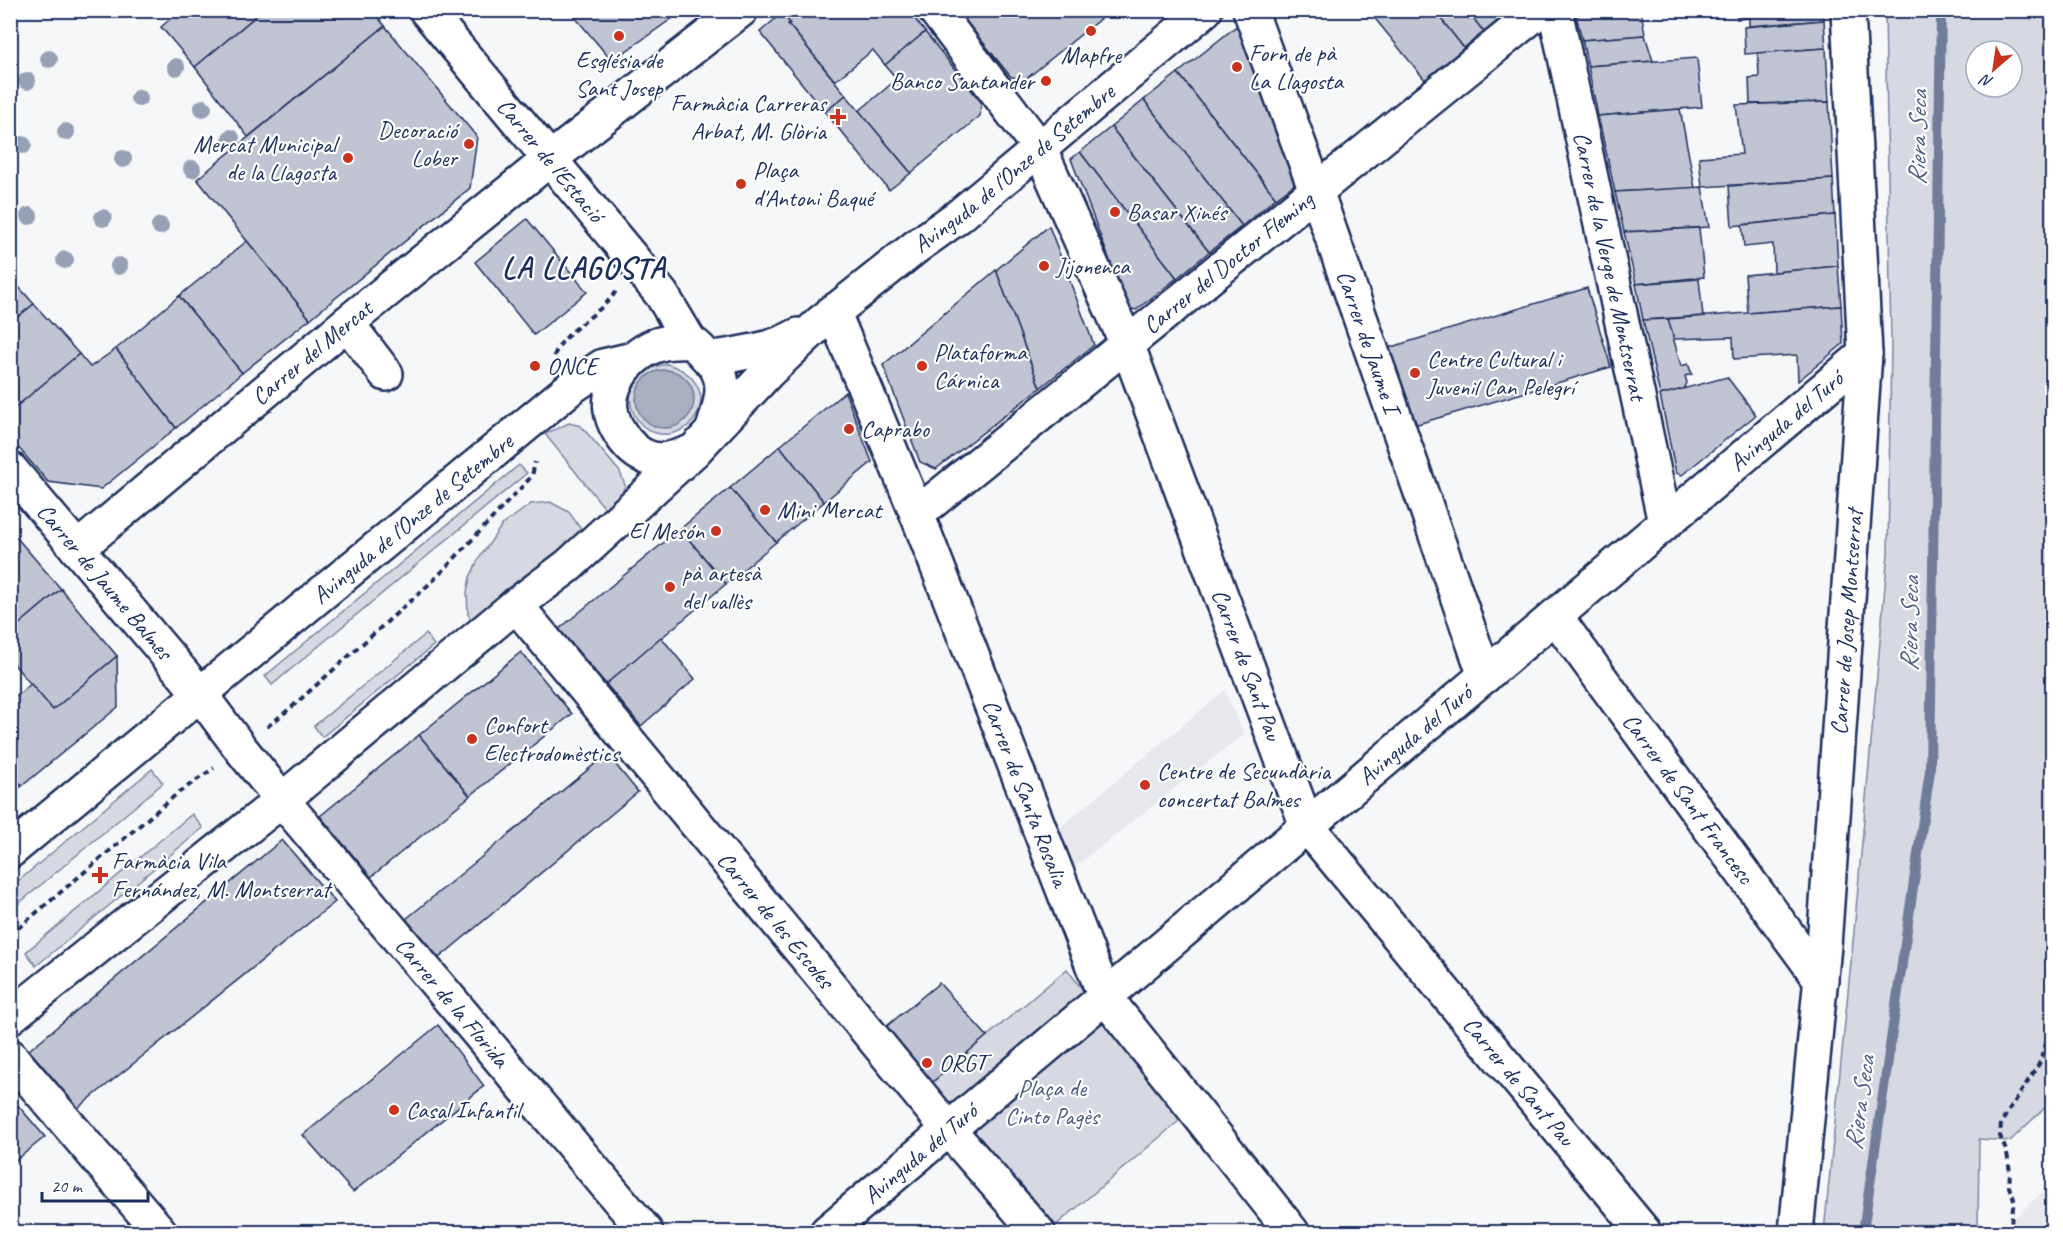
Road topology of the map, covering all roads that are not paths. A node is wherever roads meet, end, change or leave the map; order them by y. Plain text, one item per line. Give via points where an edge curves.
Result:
1 (426, 10) edge
2 (935, 10) edge
3 (1205, 10) edge
4 (1250, 10) edge
5 (1540, 10) edge
6 (1555, 10) edge
7 (1848, 10) edge
8 (734, 16) edge
9 (1040, 149) junction
10 (550, 159) junction
11 (1316, 191) junction
12 (826, 317) junction
13 (347, 323) junction
14 (1127, 344) junction
15 (700, 351) junction
16 (1865, 354) junction
17 (633, 359) junction
18 (386, 374) dead end
19 (703, 442) junction
20 (10, 469) edge
21 (916, 514) junction
22 (1665, 523) junction
23 (76, 549) junction
24 (516, 605) junction
25 (1556, 616) junction
26 (1485, 676) junction
27 (200, 694) junction
28 (282, 800) junction
29 (1307, 826) junction
30 (10, 851) edge
31 (1821, 981) junction
32 (1106, 997) junction
33 (10, 1017) edge
34 (10, 1056) edge
35 (949, 1130) junction
36 (160, 1233) edge
37 (646, 1233) edge
38 (827, 1233) edge
39 (1038, 1233) edge
40 (1292, 1233) edge
41 (1644, 1233) edge
42 (1796, 1233) edge

1 - 10 street, Carrer de l'Estació
2 - 9 street, Carrer de Sant Pau
3 - 9 street, Avinguda de l'Onze de Setembre
4 - 11 street, Carrer de Jaume I
5 - 11 street, Carrer del Doctor Fleming
6 - 22 street, Carrer de la Verge de Montserrat
7 - 16 street, Carrer de Josep Montserrat
8 - 10 street, Carrer del Mercat
9 - 12 street, Avinguda de l'Onze de Setembre
9 - 14 street, Carrer de Sant Pau
10 - 13 street, Carrer del Mercat
10 - 15 street, Carrer de l'Estació via 662,296
11 - 14 street, Carrer del Doctor Fleming
11 - 26 street, Carrer de Jaume I
12 - 15 street, Avinguda de l'Onze de Setembre via 788,341 763,349
12 - 19 street, Avinguda de l'Onze de Setembre
12 - 21 street, Carrer de Santa Rosalia
13 - 18 street
13 - 23 street, Carrer del Mercat
14 - 21 street, Carrer del Doctor Fleming
14 - 29 street, Carrer de Sant Pau
15 - 17 street via 666,342 646,348
15 - 19 street via 721,375 723,389 720,406
16 - 22 street, Avinguda del Turó
16 - 31 street, Carrer de Josep Montserrat
17 - 19 street via 618,378 611,397 613,422 628,445 649,458 666,460
17 - 27 street, Avinguda de l'Onze de Setembre via 603,366 573,386
19 - 24 street, Avinguda de l'Onze de Setembre via 568,566
20 - 23 street, Carrer de Jaume Balmes
21 - 32 street, Carrer de Santa Rosalia
22 - 25 street, Avinguda del Turó
23 - 27 street, Carrer de Jaume Balmes
24 - 28 street, Avinguda de l'Onze de Setembre
24 - 35 street, Carrer de les Escoles
25 - 26 street, Avinguda del Turó
25 - 31 street, Carrer de Sant Francesc
26 - 29 street, Avinguda del Turó
27 - 28 street
27 - 30 street, Avinguda de l'Onze de Setembre
28 - 33 street, Avinguda de l'Onze de Setembre
28 - 37 street, Carrer de la Florida
29 - 32 street, Avinguda del Turó
29 - 41 street, Carrer de Sant Pau
31 - 42 street, Carrer de Josep Montserrat
32 - 35 street, Avinguda del Turó
32 - 40 street, Carrer de Santa Rosalia
34 - 36 street
35 - 38 street, Avinguda del Turó
35 - 39 street, Carrer de les Escoles

